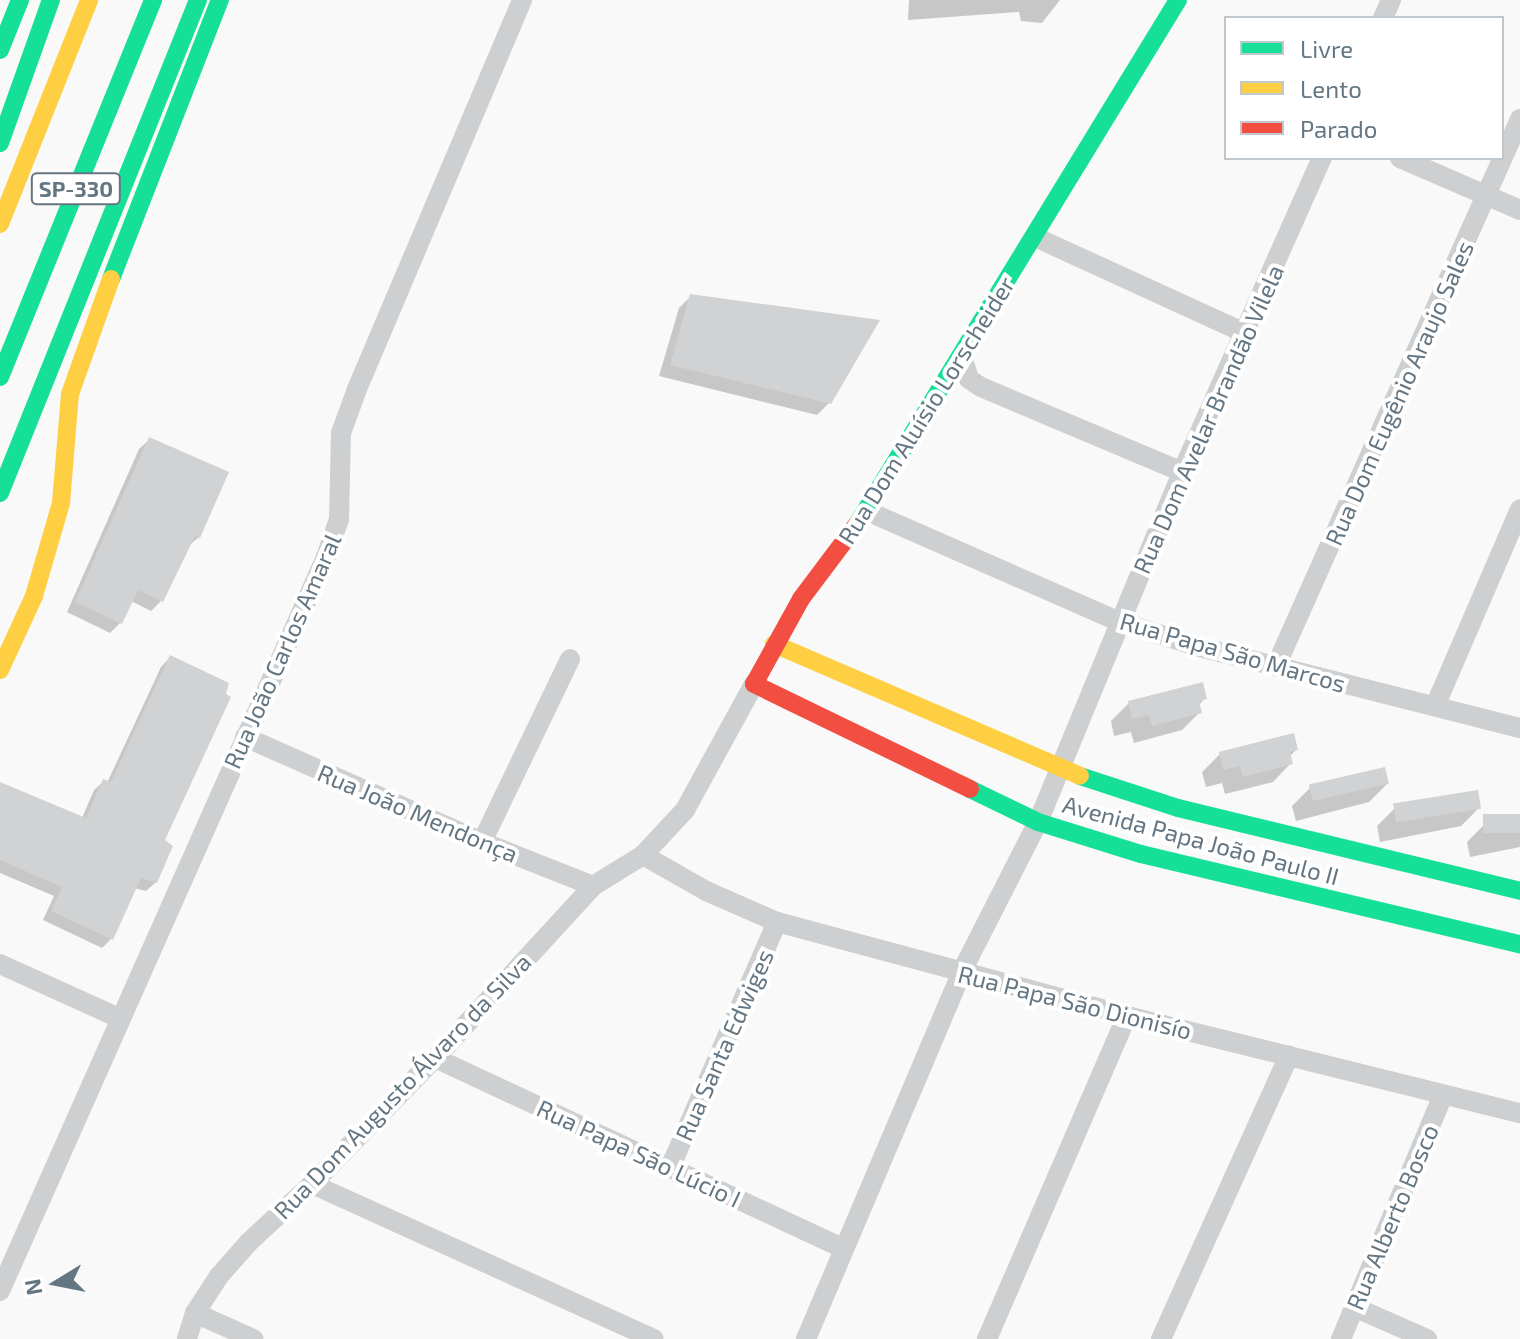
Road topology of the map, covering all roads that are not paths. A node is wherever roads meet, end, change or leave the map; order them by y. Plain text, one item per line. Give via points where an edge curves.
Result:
1 (20, 0) edge
2 (51, 0) edge
3 (89, 0) edge
4 (153, 0) edge
5 (198, 0) edge
6 (220, 0) edge
7 (522, 0) edge
8 (1178, 0) edge
9 (0, 50) edge
10 (1520, 119) edge
11 (0, 143) edge
12 (1504, 157) edge
13 (1321, 160) edge
14 (1405, 160) edge
15 (1503, 160) edge
16 (1488, 195) junction
17 (1520, 210) edge
18 (0, 224) edge
19 (1035, 237) junction
20 (1245, 333) junction
21 (962, 357) junction
22 (0, 377) edge
23 (981, 387) junction
24 (943, 389) junction
25 (1182, 472) junction
26 (0, 493) edge
27 (1520, 509) edge
28 (867, 511) junction
29 (1120, 622) junction
30 (774, 644) junction
31 (570, 659) dead end
32 (1276, 666) junction
33 (0, 670) edge
34 (754, 684) junction
35 (1436, 704) junction
36 (1520, 728) edge
37 (245, 737) junction
38 (1060, 770) junction
39 (1038, 822) junction
40 (482, 842) junction
41 (643, 855) junction
42 (593, 886) junction
43 (1520, 891) edge
44 (777, 922) junction
45 (1520, 944) edge
46 (0, 964) edge
47 (961, 973) junction
48 (1127, 1016) junction
49 (119, 1018) junction
50 (1289, 1056) junction
51 (435, 1058) junction
52 (1443, 1095) junction
53 (1520, 1113) edge
54 (670, 1168) junction
55 (312, 1184) junction
56 (844, 1249) junction
57 (0, 1291) edge
58 (1354, 1307) junction
59 (195, 1313) junction
60 (187, 1339) edge
61 (253, 1339) edge
62 (654, 1339) edge
63 (806, 1339) edge
64 (987, 1339) edge
65 (1161, 1339) edge
66 (1341, 1339) edge
67 (1427, 1339) edge

1 - 9 main road
2 - 11 main road
3 - 18 main road, SP-330
4 - 22 main road, SP-330
5 - 26 main road
6 - 33 main road via 88,337 70,394 61,503 34,596
7 - 37 street, Rua João Carlos Amaral via 357,389 341,433 339,520
8 - 19 main road, Rua Dom Aluísio Lorscheider
10 - 12 street, Rua Dom Eugênio Araujo Sales
13 - 20 street, Rua Dom Avelar Brandão Vilela
14 - 16 street
15 - 16 street, Rua Dom Eugênio Araujo Sales
16 - 17 street
16 - 32 street, Rua Dom Eugênio Araujo Sales
19 - 20 street
19 - 21 main road, Rua Dom Aluísio Lorscheider
20 - 25 street, Rua Dom Avelar Brandão Vilela
21 - 23 street via 969,379
21 - 24 main road, Rua Dom Aluísio Lorscheider
23 - 24 street
23 - 25 street
24 - 28 main road, Rua Dom Aluísio Lorscheider
25 - 29 street, Rua Dom Avelar Brandão Vilela
27 - 35 street
28 - 29 street, Rua Papa São Marcos
28 - 30 main road, Rua Dom Aluísio Lorscheider
29 - 32 street, Rua Papa São Marcos
29 - 38 street, Rua Dom Avelar Brandão Vilela
30 - 34 main road, Rua Dom Aluísio Lorscheider
30 - 38 main road, Avenida Papa João Paulo II
31 - 40 street
32 - 35 street, Rua Papa São Marcos
34 - 39 main road, Avenida Papa João Paulo II
34 - 41 street, Rua Dom Aluísio Lorscheider via 685,810
35 - 36 street, Rua Papa São Marcos
37 - 40 street, Rua João Mendonça
37 - 49 street, Rua João Carlos Amaral
38 - 39 street, Rua Dom Avelar Brandão Vilela
38 - 43 main road, Avenida Papa João Paulo II via 1178,808
39 - 45 main road, Avenida Papa João Paulo II via 1141,854
39 - 47 street, Rua Dom Avelar Brandão Vilela
40 - 42 street, Rua João Mendonça
41 - 42 street, Rua Dom Augusto Álvaro da Silva
41 - 44 street, Rua Papa São Dionisío via 706,891
42 - 51 street, Rua Dom Augusto Álvaro da Silva
44 - 47 street, Rua Papa São Dionisío
44 - 54 street, Rua Santa Edwiges
46 - 49 street
47 - 48 street, Rua Papa São Dionisío
47 - 56 street, Rua Dom Avelar Brandão Vilela
48 - 50 street, Rua Papa São Dionisío
48 - 64 street
49 - 57 street, Rua João Carlos Amaral
50 - 52 street, Rua Papa São Dionisío
50 - 65 street
51 - 54 street, Rua Papa São Lúcio I
51 - 55 street, Rua Dom Augusto Álvaro da Silva
52 - 53 street, Rua Papa São Dionisío
52 - 58 street, Rua Alberto Bosco
54 - 56 street, Rua Papa São Lúcio I
55 - 59 street, Rua Dom Augusto Álvaro da Silva via 249,1242
55 - 62 street
56 - 63 street, Rua Dom Avelar Brandão Vilela
58 - 66 street, Rua Alberto Bosco
58 - 67 street
59 - 60 street, Rua Dom Augusto Álvaro da Silva
59 - 61 street

